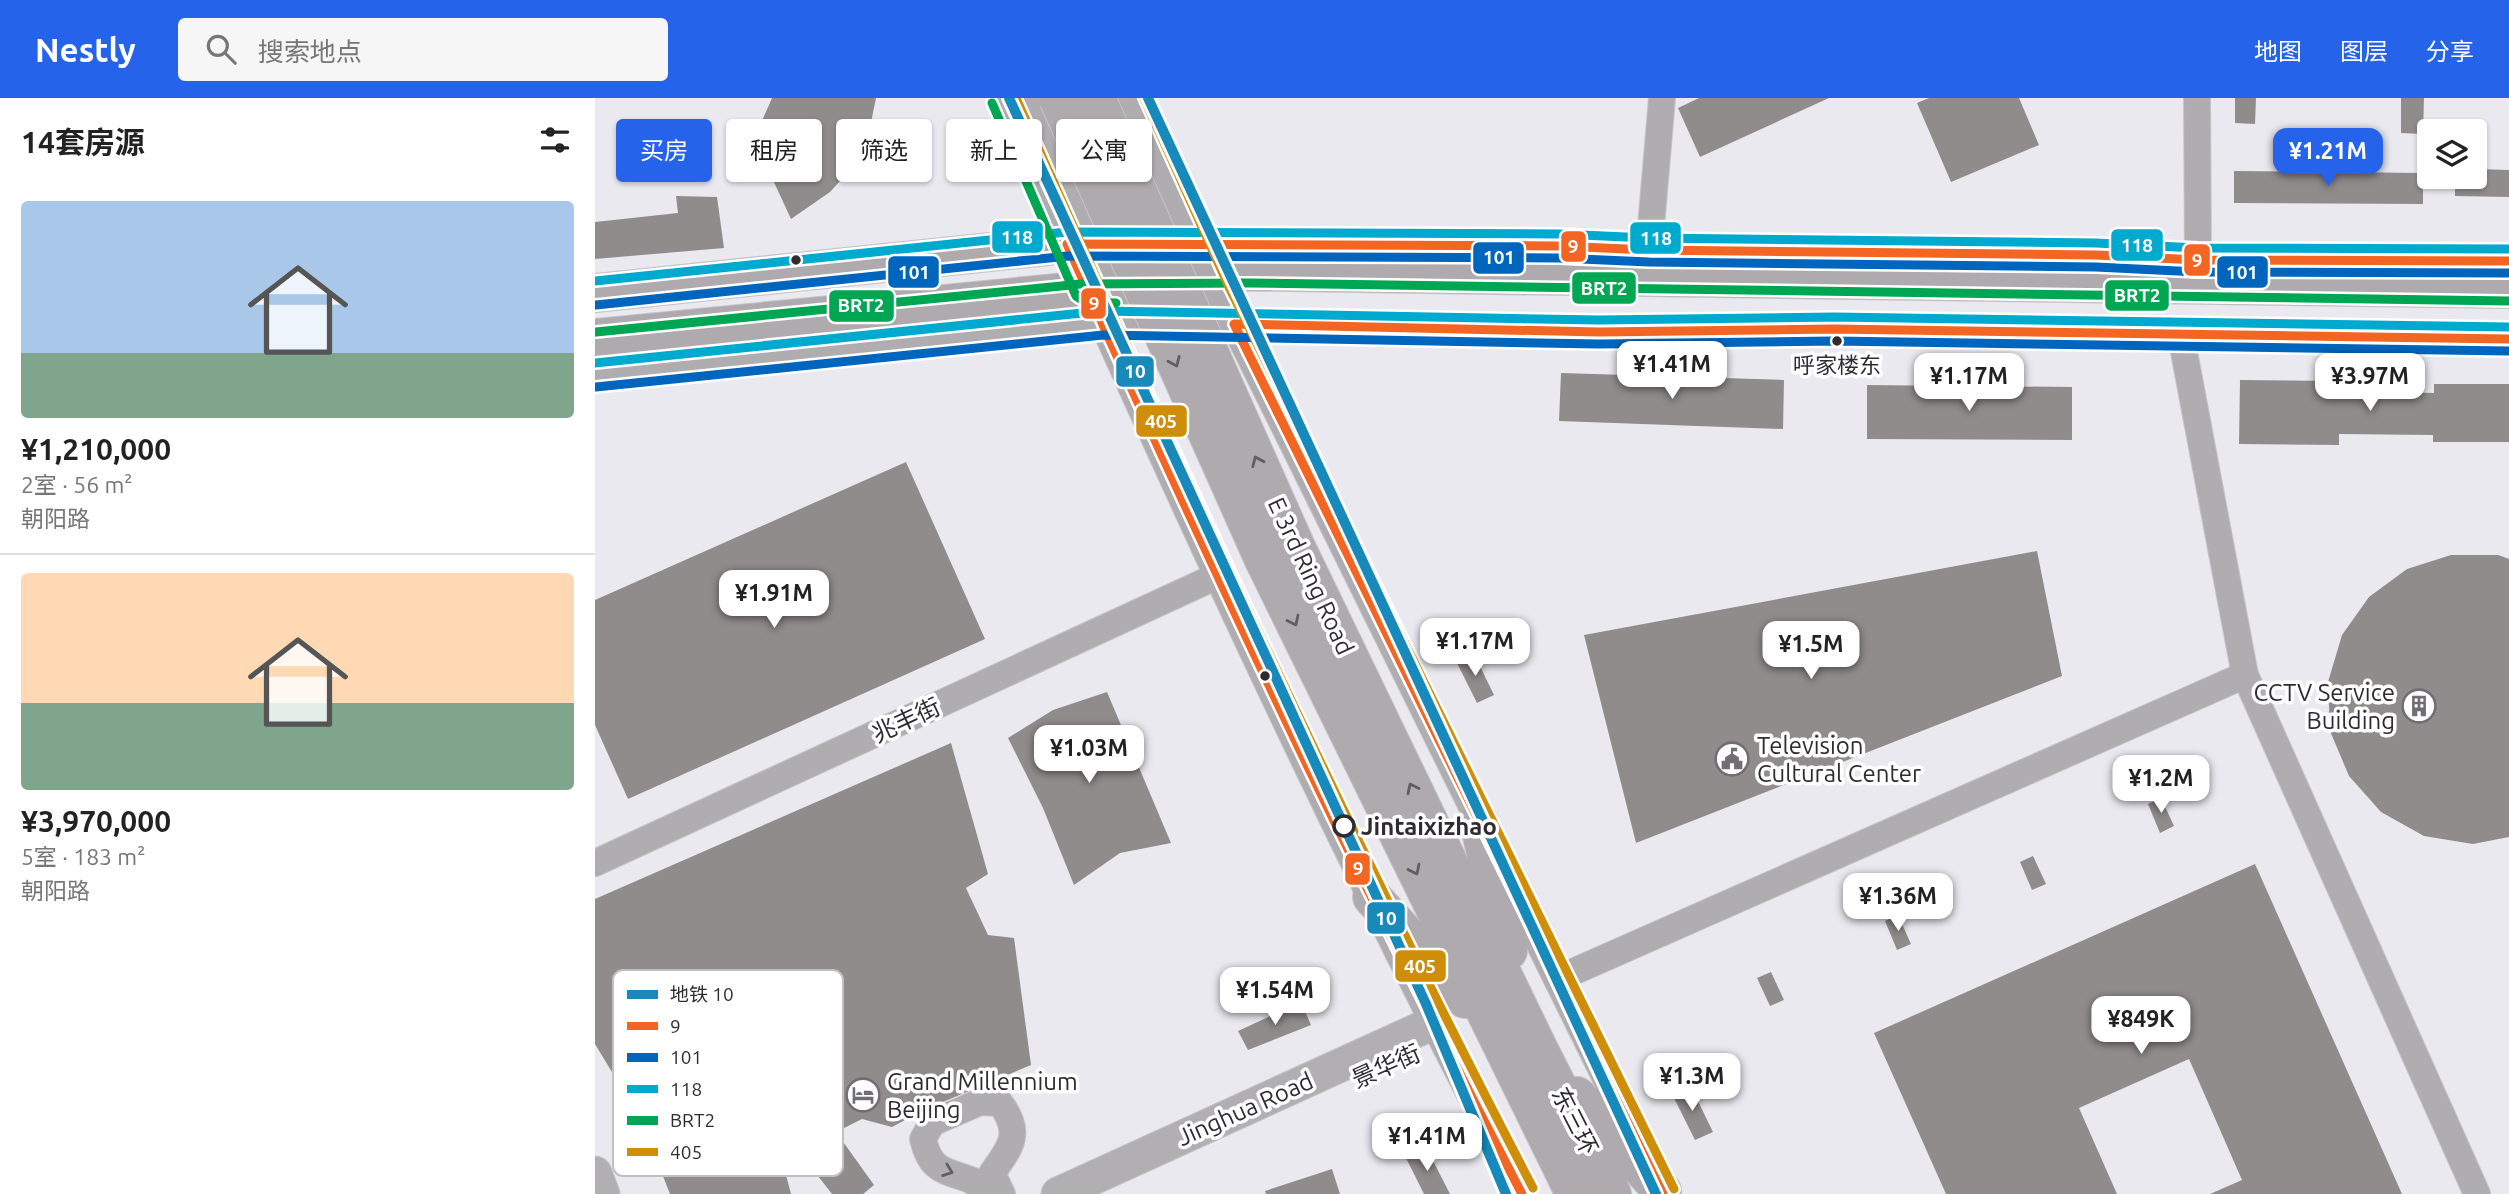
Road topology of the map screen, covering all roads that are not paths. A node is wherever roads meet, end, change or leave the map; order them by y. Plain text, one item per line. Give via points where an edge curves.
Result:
1 (1003, 98) edge
2 (1032, 98) edge
3 (1058, 98) edge
4 (1096, 98) edge
5 (1132, 98) edge
6 (1662, 98) edge
7 (2197, 98) edge
8 (1163, 169) junction
9 (1080, 202) junction
10 (1649, 250) junction
11 (2198, 260) junction
12 (2509, 261) edge
13 (1096, 272) junction
14 (1214, 283) junction
15 (2509, 289) edge
16 (595, 293) edge
17 (2509, 308) edge
18 (595, 320) edge
19 (2181, 336) junction
20 (595, 338) edge
21 (2509, 339) edge
22 (595, 374) edge
23 (1280, 553) junction
24 (1217, 576) junction
25 (2245, 675) junction
26 (1479, 822) junction
27 (595, 863) edge
28 (1372, 897) junction
29 (1557, 979) junction
30 (1437, 1032) junction
31 (1516, 1040) junction
32 (595, 1173) edge
33 (1663, 1192) edge
34 (603, 1194) edge
35 (981, 1194) edge
36 (1002, 1194) edge
37 (1058, 1194) edge
38 (1102, 1194) edge
39 (1522, 1194) edge
40 (1546, 1194) edge
41 (1575, 1194) edge
42 (1612, 1194) edge
43 (2477, 1194) edge

1 - 13 street
2 - 9 street
3 -> 23 highway, bridge
23 -> 4 highway, E 3rd Ring Road, bridge
5 - 8 street
6 - 10 street
7 - 11 street
8 - 9 street
8 - 14 street
9 - 13 street
9 - 13 street
10 - 11 street
10 - 14 street via 1558,246
11 - 12 street
13 - 14 highway
13 - 14 street
13 - 16 highway
13 - 18 street
13 - 20 highway
13 - 22 street
13 - 24 street
14 - 15 highway
14 - 17 highway
14 - 19 street via 1599,332 1834,329
14 - 26 street
19 - 21 street
19 - 25 street
23 - 31 highway, E 3rd Ring Road
24 - 27 street, 兆丰街
24 - 28 street
25 - 29 street
25 - 43 street
26 - 29 street
26 - 31 highway
28 - 30 street
28 - 31 highway
29 - 33 street
30 - 37 main road, Jinghua Road
30 - 38 main road, 景华街
30 - 39 street
31 - 33 highway
31 - 40 highway
31 - 41 highway, E 3rd Ring Road
31 - 42 highway, 东三环
32 - 34 main road
36 -> 35 street via 992,1173 1013,1143 1012,1118 1000,1103 981,1102 932,1123 923,1139 927,1157 939,1169 976,1182

